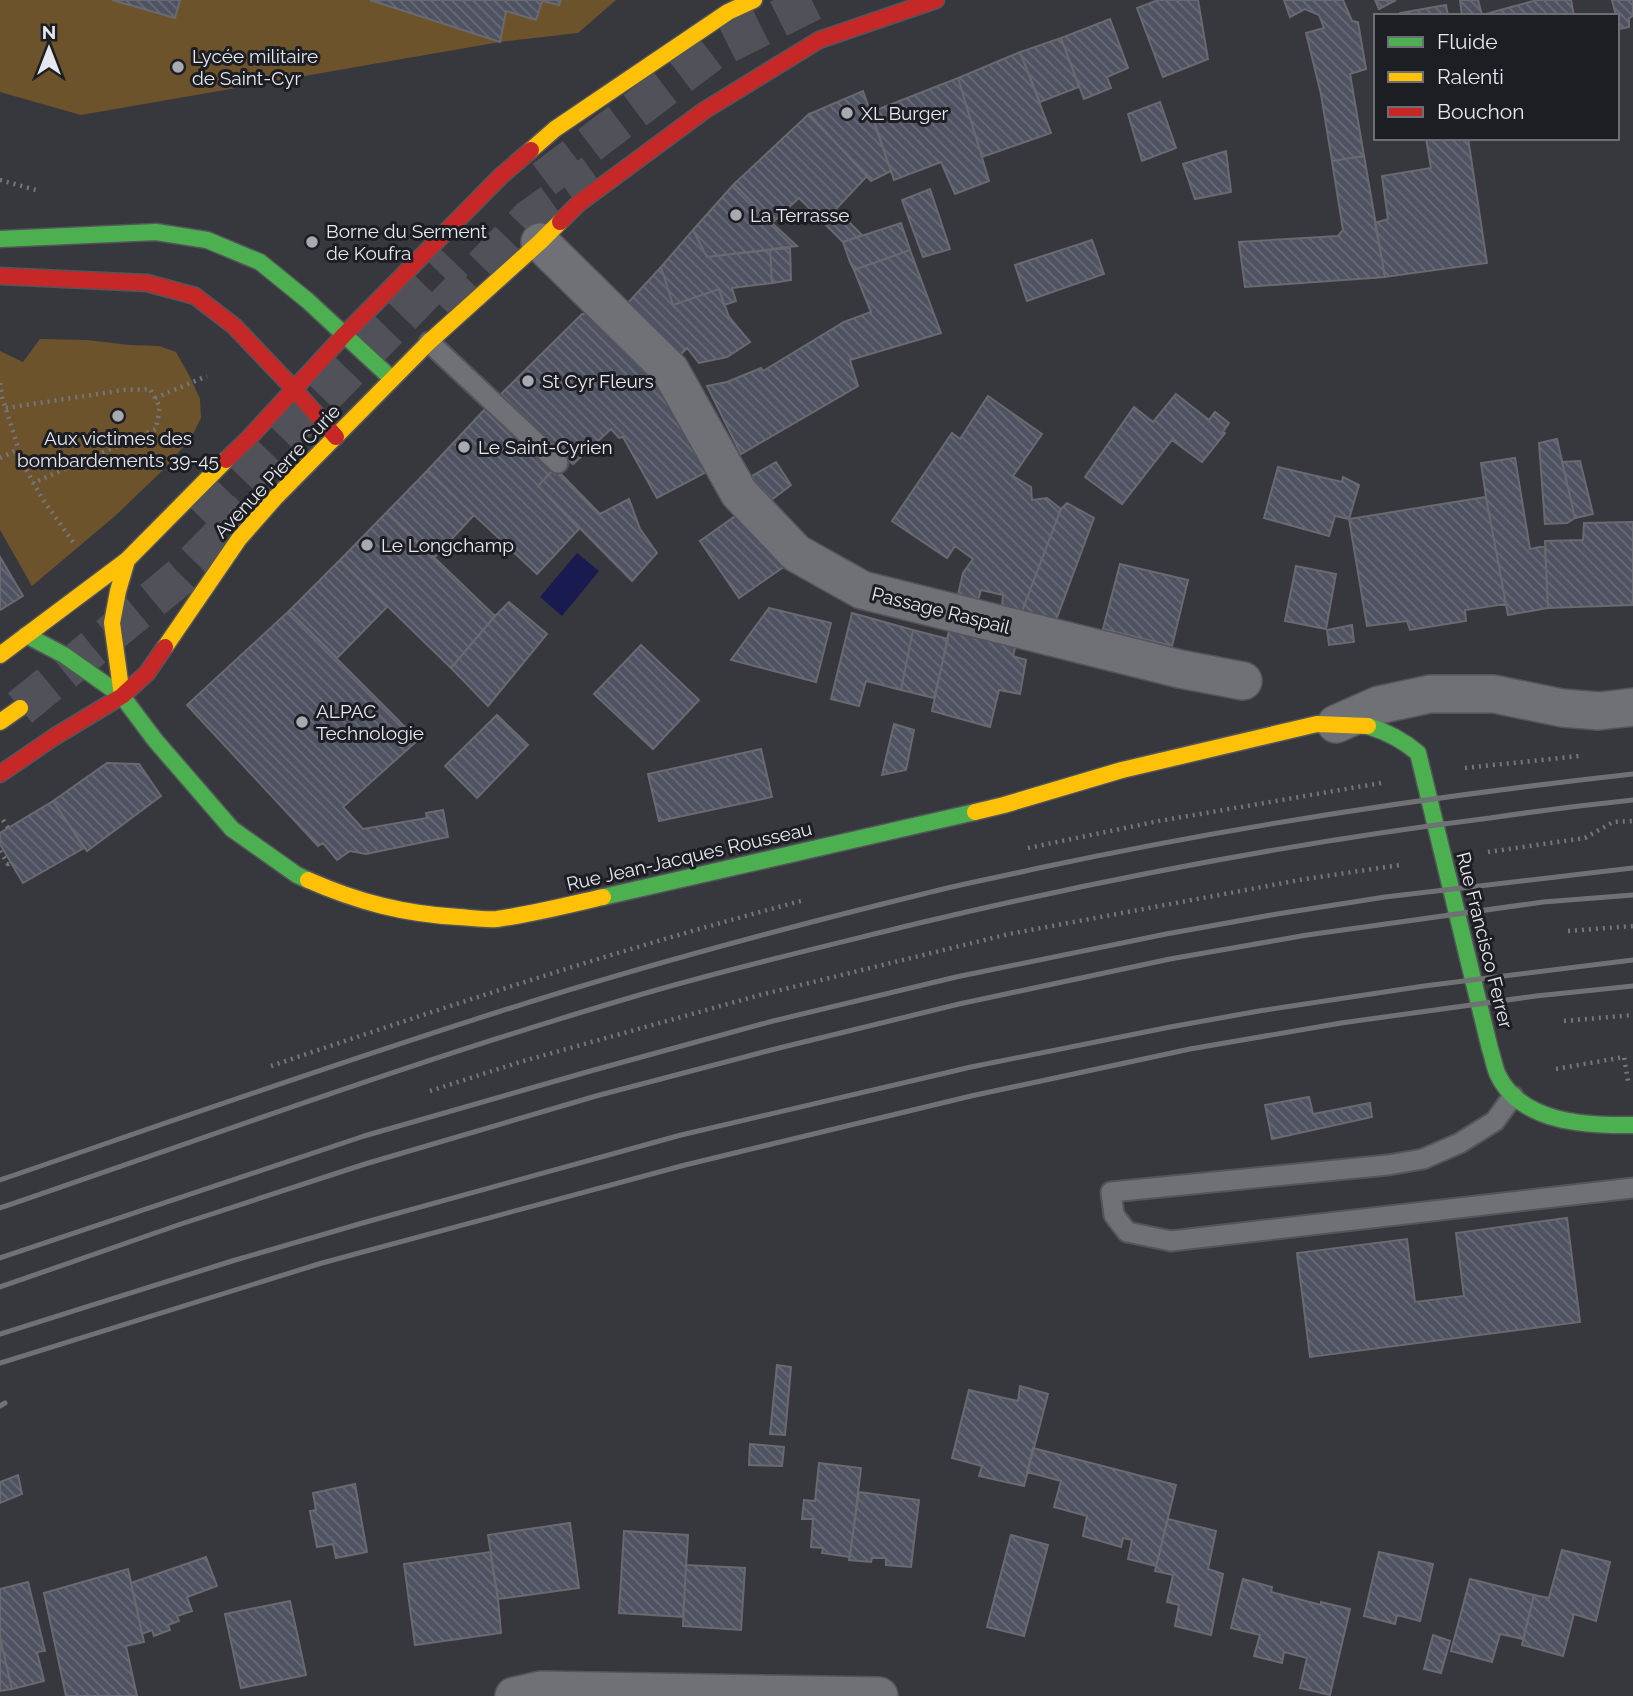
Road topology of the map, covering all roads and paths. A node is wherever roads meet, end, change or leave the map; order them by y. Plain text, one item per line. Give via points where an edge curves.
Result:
1 (740, 0) edge
2 (754, 0) edge
3 (936, 0) edge
4 (728, 12) junction
5 (0, 239) edge
6 (540, 242) junction
7 (0, 276) edge
8 (344, 334) junction
9 (429, 342) junction
10 (207, 376) dead end
11 (392, 379) junction
12 (0, 383) edge
13 (294, 389) junction
14 (155, 398) junction
15 (6, 408) junction
16 (336, 437) junction
17 (19, 449) junction
18 (0, 458) edge
19 (558, 463) dead end
20 (33, 483) junction
21 (81, 553) dead end
22 (127, 560) junction
23 (26, 635) junction
24 (0, 655) edge
25 (1243, 681) dead end
26 (122, 696) junction
27 (1633, 707) edge
28 (20, 708) tunnel mouth
29 (0, 722) edge
30 (1336, 724) junction
31 (1579, 756) dead end
32 (1457, 770) dead end
33 (0, 774) edge
34 (1390, 781) dead end
35 (3, 820) dead end
36 (1633, 821) edge
37 (9, 828) dead end
38 (1023, 849) dead end
39 (0, 850) edge
40 (1478, 853) dead end
41 (11, 862) dead end
42 (1411, 863) dead end
43 (812, 899) dead end
44 (1633, 926) edge
45 (1568, 931) dead end
46 (1633, 1015) edge
47 (1564, 1021) dead end
48 (271, 1066) dead end
49 (1626, 1066) dead end
50 (1552, 1069) dead end
51 (430, 1091) dead end
52 (1513, 1096) junction
53 (1633, 1125) edge
54 (1633, 1188) edge
55 (514, 1696) edge
56 (879, 1696) edge

1 - 4 main road
2 - 4 main road
3 - 6 main road, Avenue Pierre Curie via 819,40 705,110 579,203
4 - 8 main road via 555,129 500,176
5 - 8 main road via 156,232 207,240 260,262
6 - 9 main road, Avenue Pierre Curie
6 - 25 street, Passage Raspail via 670,370 739,493 796,552 862,590
7 - 13 main road via 147,283 195,296 234,326
8 - 11 main road
8 - 13 main road
9 - 11 main road, Avenue Pierre Curie
9 - 19 lane
10 - 14 path
11 - 16 main road, Avenue Pierre Curie
12 - 15 path
13 - 16 main road
13 - 22 main road
14 - 15 path via 150,389 124,390
14 - 20 path via 160,407 156,429
15 - 17 path
16 - 26 main road, Avenue Pierre Curie via 239,539 147,673
17 - 18 path
17 - 20 path
20 - 21 path
22 - 23 main road
22 - 26 main road via 112,623
23 - 24 main road
23 - 26 main road
26 - 30 main road, Rue Jean-Jacques Rousseau via 232,829 297,875 385,908 494,919 1004,805 1122,770 1317,724
26 - 33 main road, Avenue Pierre Curie
27 - 30 street via 1562,708 1494,694 1430,694 1379,705
28 - 29 main road
30 - 52 main road, Rue Francisco Ferrer via 1387,732 1418,753 1490,1049 1499,1076
31 - 32 path
34 - 38 path
35 - 37 path
36 - 40 path via 1613,822 1585,838
39 - 41 path via 8,864
42 - 51 path via 1009,934 760,995
43 - 48 path via 709,925
44 - 45 path
46 - 47 path
49 - 50 path via 1624,1058
52 - 53 main road via 1561,1119 1598,1126
52 - 54 lane via 1495,1121 1423,1159 1111,1192 1114,1216 1127,1232 1171,1241
55 - 56 street via 541,1690

